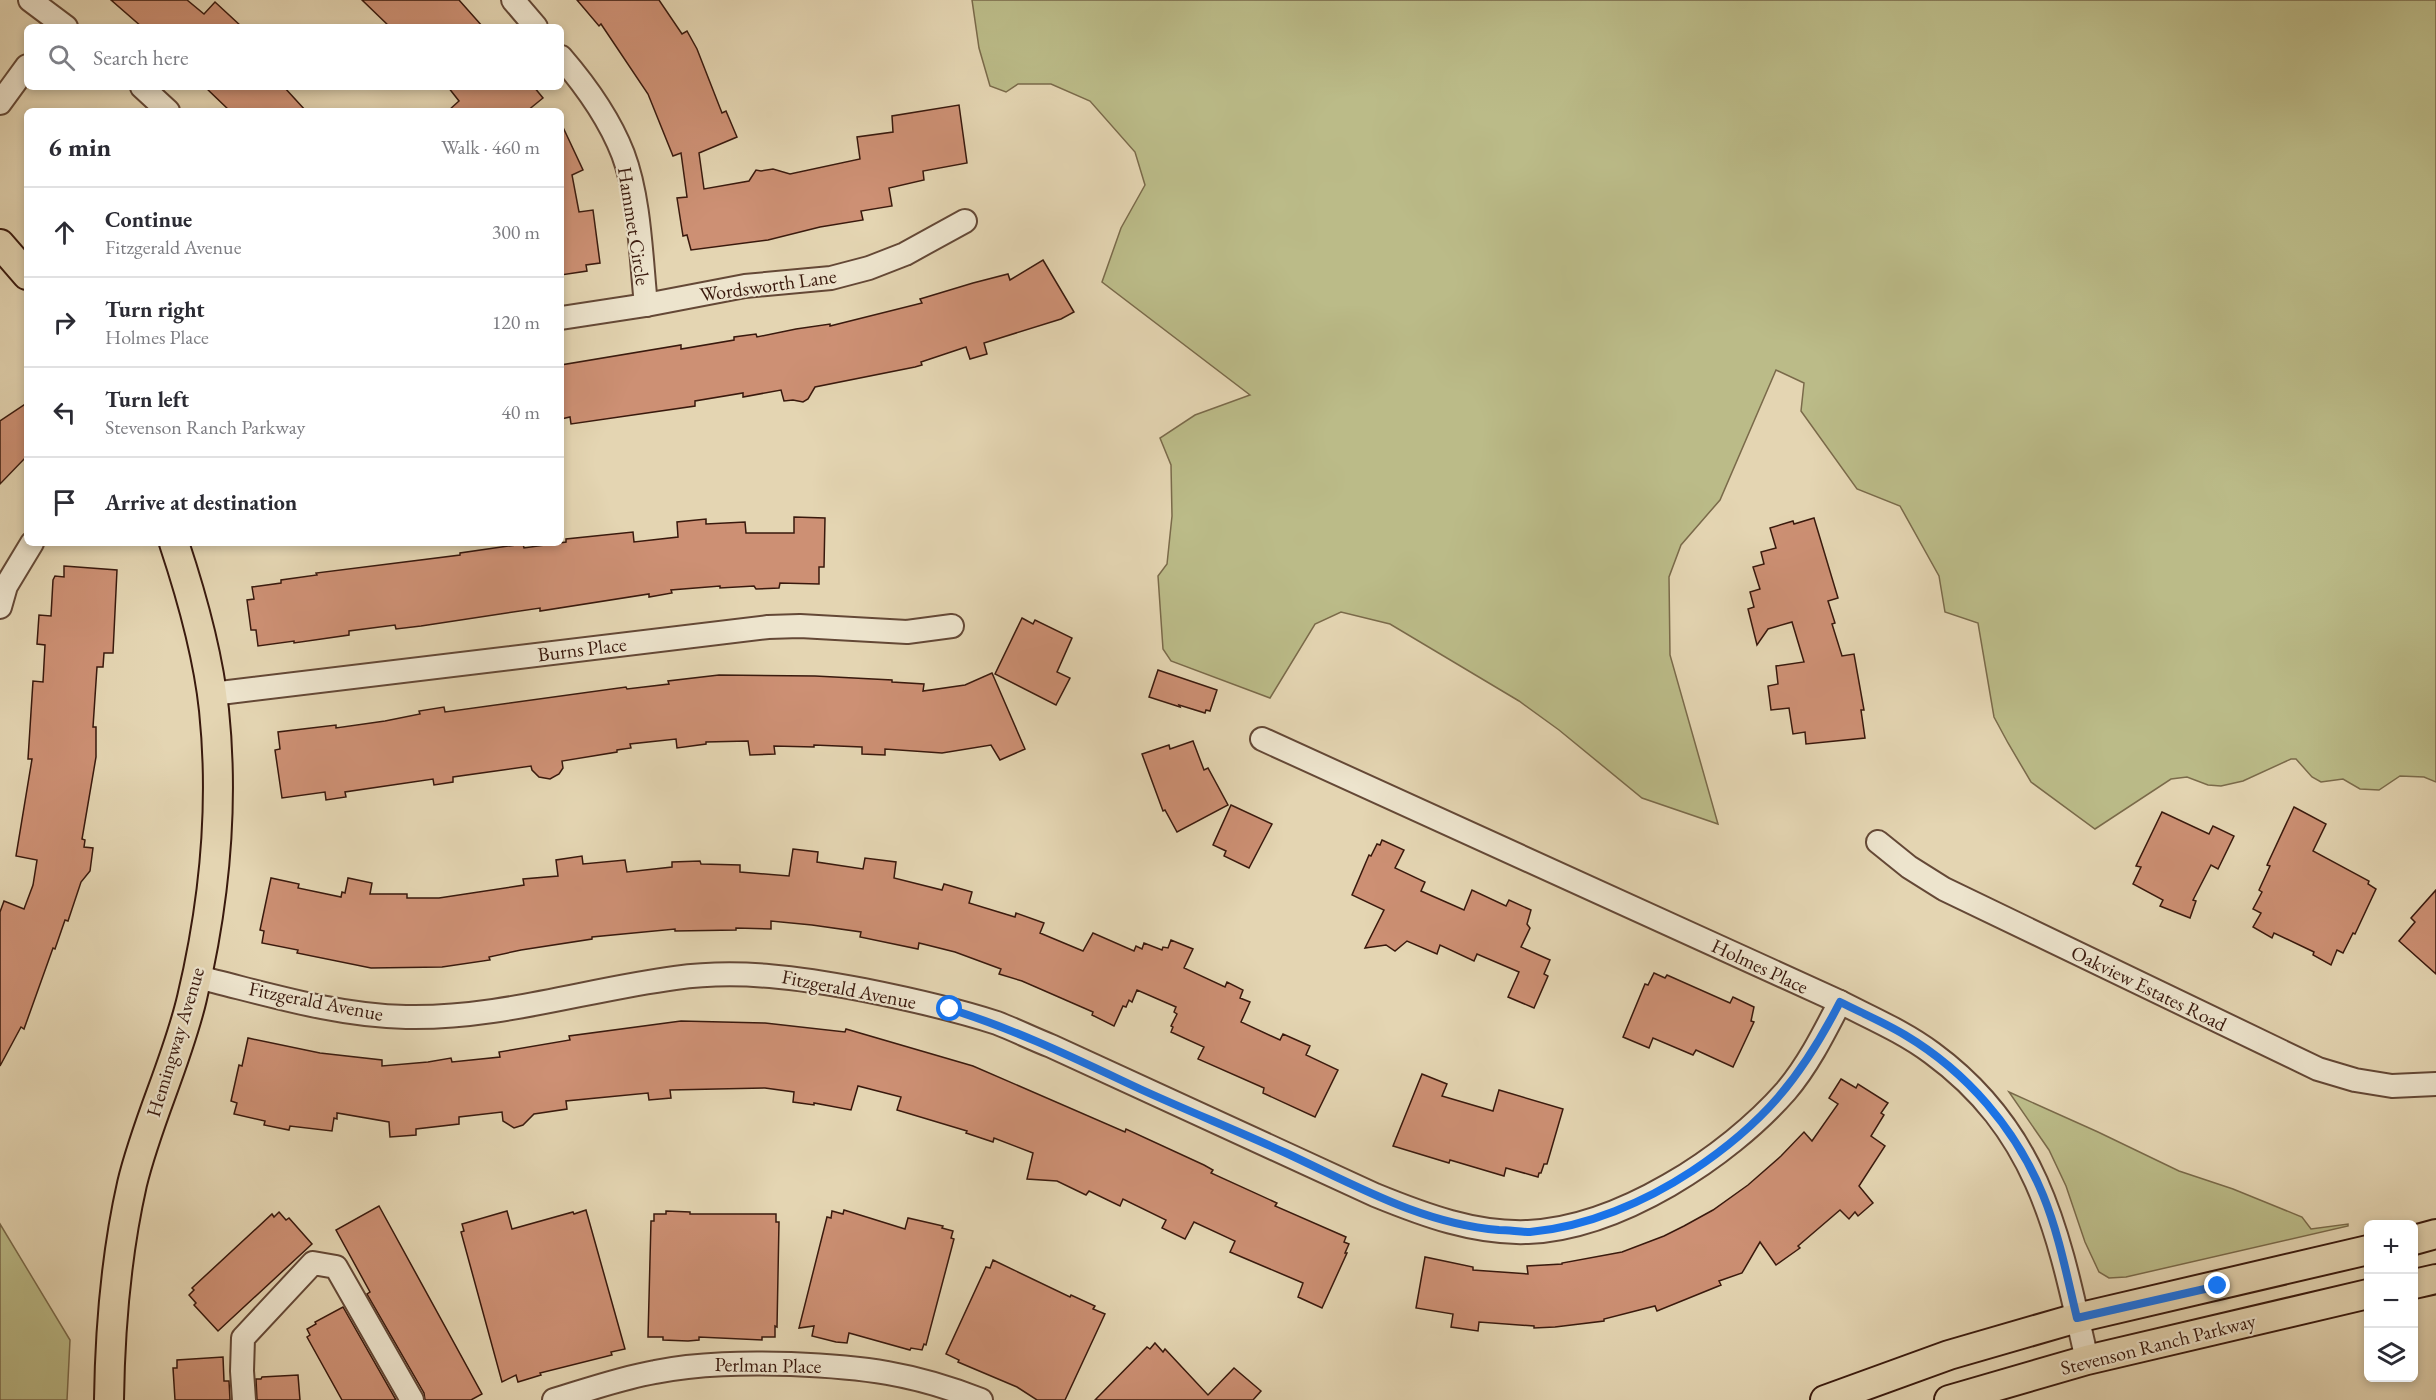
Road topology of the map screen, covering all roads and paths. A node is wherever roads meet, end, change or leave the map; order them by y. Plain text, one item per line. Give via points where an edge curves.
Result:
1 (30, 0) edge
2 (513, 0) edge
3 (59, 24) edge
4 (533, 24) edge
5 (564, 61) edge
6 (24, 70) edge
7 (145, 90) edge
8 (0, 104) edge
9 (165, 108) edge
10 (965, 221) dead end
11 (0, 244) edge
12 (24, 272) edge
13 (646, 306) junction
14 (564, 318) edge
15 (30, 546) edge
16 (175, 546) edge
17 (0, 607) edge
18 (952, 626) dead end
19 (212, 694) junction
20 (1262, 739) dead end
21 (1878, 842) dead end
22 (197, 977) junction
23 (1840, 1002) junction
24 (2436, 1084) edge
25 (2436, 1234) edge
26 (2418, 1239) edge
27 (2364, 1251) edge
28 (2436, 1279) edge
29 (2418, 1283) edge
30 (2364, 1295) edge
31 (2077, 1318) junction
32 (2087, 1360) junction
33 (109, 1400) edge
34 (244, 1400) edge
35 (412, 1400) edge
36 (554, 1400) edge
37 (981, 1400) edge
38 (1825, 1400) edge
39 (1949, 1400) edge

1 - 3 street
2 - 4 street
5 - 13 street, Hammet Circle via 607,120 623,156 633,195
6 - 8 street
7 - 9 street
10 - 13 street, Wordsworth Lane via 905,254 869,268 831,278 745,286
11 - 12 main road
13 - 14 street, Wordsworth Lane
15 - 17 street via 6,586
16 - 19 main road, Hemingway Avenue via 190,591
18 - 19 street, Burns Place via 907,632 768,627
19 - 22 main road, Hemingway Avenue via 218,782 216,850
20 - 23 street, Holmes Place
21 - 24 street, Oakview Estates Road via 1944,890 2318,1069 2392,1086
22 - 23 street, Fitzgerald Avenue via 340,1010 404,1017 464,1016 675,978 725,973 819,981 950,1009 998,1024 1426,1216 1478,1228 1528,1232 1576,1224 1626,1206 1670,1185 1716,1155 1786,1091 1819,1044
22 - 33 main road, Hemingway Avenue via 132,1183 117,1268
23 - 31 street, Holmes Place via 1932,1053 1983,1099 2006,1127 2044,1196
25 - 26 main road
27 - 31 main road
28 - 29 main road
30 - 32 main road, Stevenson Ranch Parkway
31 - 32 street, Holmes Place
31 - 38 main road via 1949,1355
32 - 39 main road, Stevenson Ranch Parkway
34 - 35 street via 243,1338 314,1263 336,1266
36 - 37 street, Perlman Place via 654,1372 737,1363 858,1367 918,1378

